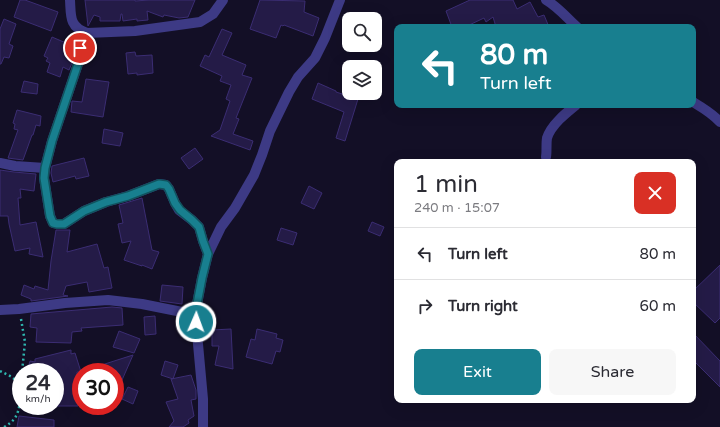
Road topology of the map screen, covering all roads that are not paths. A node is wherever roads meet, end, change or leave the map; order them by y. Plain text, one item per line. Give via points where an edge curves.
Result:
1 (70, 0) edge
2 (223, 0) edge
3 (340, 0) edge
4 (546, 0) edge
5 (574, 24) edge
6 (87, 33) junction
7 (696, 104) edge
8 (573, 108) edge
9 (719, 117) edge
10 (546, 157) dead end
11 (0, 163) edge
12 (45, 168) junction
13 (208, 254) junction
14 (0, 310) edge
15 (197, 315) junction
16 (203, 427) edge

1 - 6 street via 72,23 80,31
2 - 6 street via 213,14 200,22 135,31
3 - 13 street via 315,58 289,92 270,131 254,175 221,227
4 - 5 street
6 - 12 street via 83,38 78,64
7 - 9 street
8 - 10 street via 560,119 547,138
11 - 12 street
12 - 13 street via 44,178 53,223 64,224 84,211 106,202 159,184 166,185 180,210 199,227
13 - 15 street
14 - 15 street via 108,300
15 - 16 street

